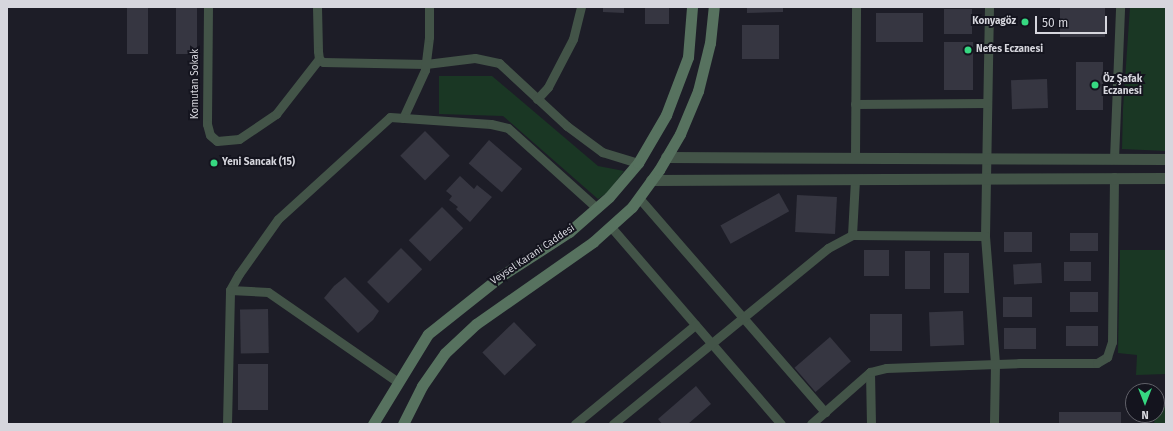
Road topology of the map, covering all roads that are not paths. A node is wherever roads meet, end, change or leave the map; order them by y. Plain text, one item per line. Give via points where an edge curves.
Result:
1 (208, 7) edge
2 (317, 7) edge
3 (429, 7) edge
4 (581, 7) edge
5 (692, 7) edge
6 (714, 7) edge
7 (856, 7) edge
8 (988, 7) edge
9 (1120, 7) edge
10 (318, 55) junction
11 (426, 64) junction
12 (537, 99) junction
13 (987, 103) junction
14 (856, 104) junction
15 (403, 118) junction
16 (666, 158) junction
17 (855, 158) junction
18 (986, 159) junction
19 (1114, 159) junction
20 (1166, 159) edge
21 (638, 163) junction
22 (1114, 177) junction
23 (1166, 178) edge
24 (855, 179) junction
25 (987, 179) junction
26 (651, 180) junction
27 (639, 198) junction
28 (596, 208) junction
29 (611, 226) junction
30 (852, 235) junction
31 (986, 236) junction
32 (230, 290) junction
33 (741, 318) junction
34 (694, 325) junction
35 (710, 343) junction
36 (995, 364) junction
37 (870, 372) junction
38 (398, 382) junction
39 (825, 412) junction
40 (227, 424) edge
41 (373, 424) edge
42 (403, 424) edge
43 (575, 424) edge
44 (613, 424) edge
45 (781, 424) edge
46 (811, 424) edge
47 (871, 424) edge
48 (994, 424) edge

1 - 10 street, Komutan Sokak via 207,124 210,135 218,141 239,139 276,114
2 - 10 street
3 - 11 street
4 - 12 street via 573,38 548,87
5 - 21 main road, Veysel Karani Caddesi via 688,57 666,115
6 - 16 main road via 710,43 698,91 680,134
7 - 14 street
8 - 13 street
9 - 19 street
10 - 11 street via 323,62 337,64
11 - 12 street via 475,58 499,63
11 - 15 street
12 - 21 street via 566,126 602,152
13 - 14 street
13 - 18 street
14 - 17 street
15 - 28 street via 491,124 508,128
15 - 32 street via 390,117 278,218
16 - 17 street
16 - 26 main road
17 - 18 street
18 - 19 street
18 - 25 street
19 - 20 street
21 - 28 main road, Veysel Karani Caddesi
22 - 23 street
22 - 25 street
22 - 36 street via 1112,342 1106,357 1097,364
24 - 25 street
24 - 26 street
24 - 30 street
25 - 31 street
26 - 27 main road
27 - 29 main road
27 - 33 street
28 - 38 main road, Veysel Karani Caddesi via 570,232 501,276 428,334
29 - 34 street
29 - 42 main road via 593,242 476,324 450,348 422,386
30 - 31 street
30 - 33 street via 828,248
31 - 36 street
32 - 38 street via 268,292
32 - 40 street
33 - 35 street
33 - 39 street
34 - 35 street
34 - 43 street
35 - 44 street
35 - 45 street
36 - 37 street via 886,368
36 - 48 street
37 - 39 street
37 - 47 street
38 - 41 main road, Veysel Karani Caddesi
39 - 46 street

